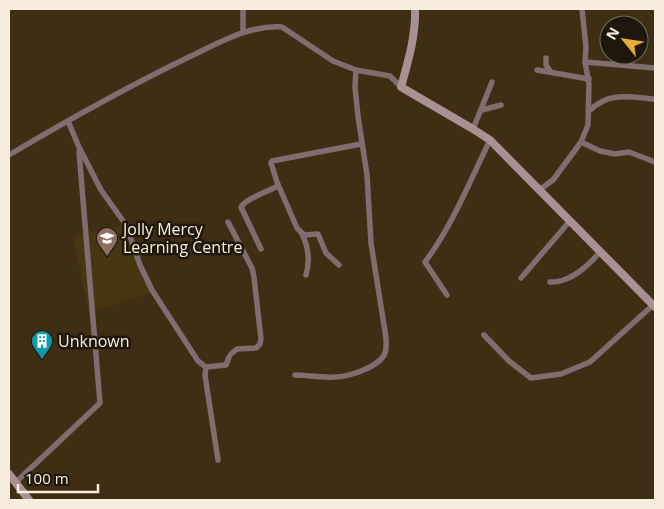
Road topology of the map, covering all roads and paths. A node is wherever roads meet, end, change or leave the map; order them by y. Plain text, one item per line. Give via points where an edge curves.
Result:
1 (243, 9) edge
2 (415, 9) edge
3 (582, 9) edge
4 (243, 31) junction
5 (546, 58) dead end
6 (585, 62) junction
7 (655, 68) edge
8 (356, 70) junction
9 (538, 70) dead end
10 (550, 72) junction
11 (589, 79) junction
12 (492, 82) dead end
13 (401, 87) junction
14 (655, 99) edge
15 (501, 105) dead end
16 (482, 110) junction
17 (589, 111) junction
18 (68, 121) junction
19 (473, 129) junction
20 (490, 140) junction
21 (581, 142) junction
22 (362, 144) junction
23 (79, 147) junction
24 (9, 155) edge
25 (655, 162) edge
26 (278, 186) junction
27 (539, 190) junction
28 (228, 222) dead end
29 (569, 222) junction
30 (302, 234) junction
31 (261, 249) dead end
32 (600, 252) junction
33 (339, 265) dead end
34 (306, 275) dead end
35 (520, 278) dead end
36 (550, 282) dead end
37 (447, 295) dead end
38 (654, 306) edge
39 (484, 335) dead end
40 (206, 368) junction
41 (295, 375) dead end
42 (218, 460) dead end
43 (9, 474) edge
44 (16, 482) junction
45 (29, 500) edge

1 - 4 street
2 - 13 street via 410,55
3 - 6 street
4 - 8 street via 282,27 333,61
4 - 18 street via 114,94
5 - 10 street
6 - 7 street
6 - 11 street
8 - 13 street via 390,76
8 - 22 street
9 - 10 street
10 - 11 street
11 - 17 street
12 - 16 street
13 - 19 street
14 - 17 street via 611,97
15 - 16 street
16 - 19 street
17 - 21 street
18 - 23 street
18 - 24 street
19 - 20 street
20 - 27 street
20 - 37 street via 425,262
21 - 25 street via 600,151 629,152
21 - 27 street via 553,180
22 - 26 street via 272,161
22 - 41 street via 386,353 375,365 337,378
23 - 40 street via 101,190 126,225 152,290 198,361
23 - 44 street via 100,403
26 - 30 street
26 - 31 street via 241,206
27 - 29 street
28 - 40 street via 252,268 260,344 256,348 237,349 226,365
29 - 32 street
29 - 35 street
30 - 33 street via 318,234 326,253
30 - 34 street via 308,254
32 - 36 street via 576,274 559,283
32 - 38 street
38 - 39 street via 590,362 561,374 532,378 509,361
40 - 42 street
43 - 44 street
44 - 45 street

